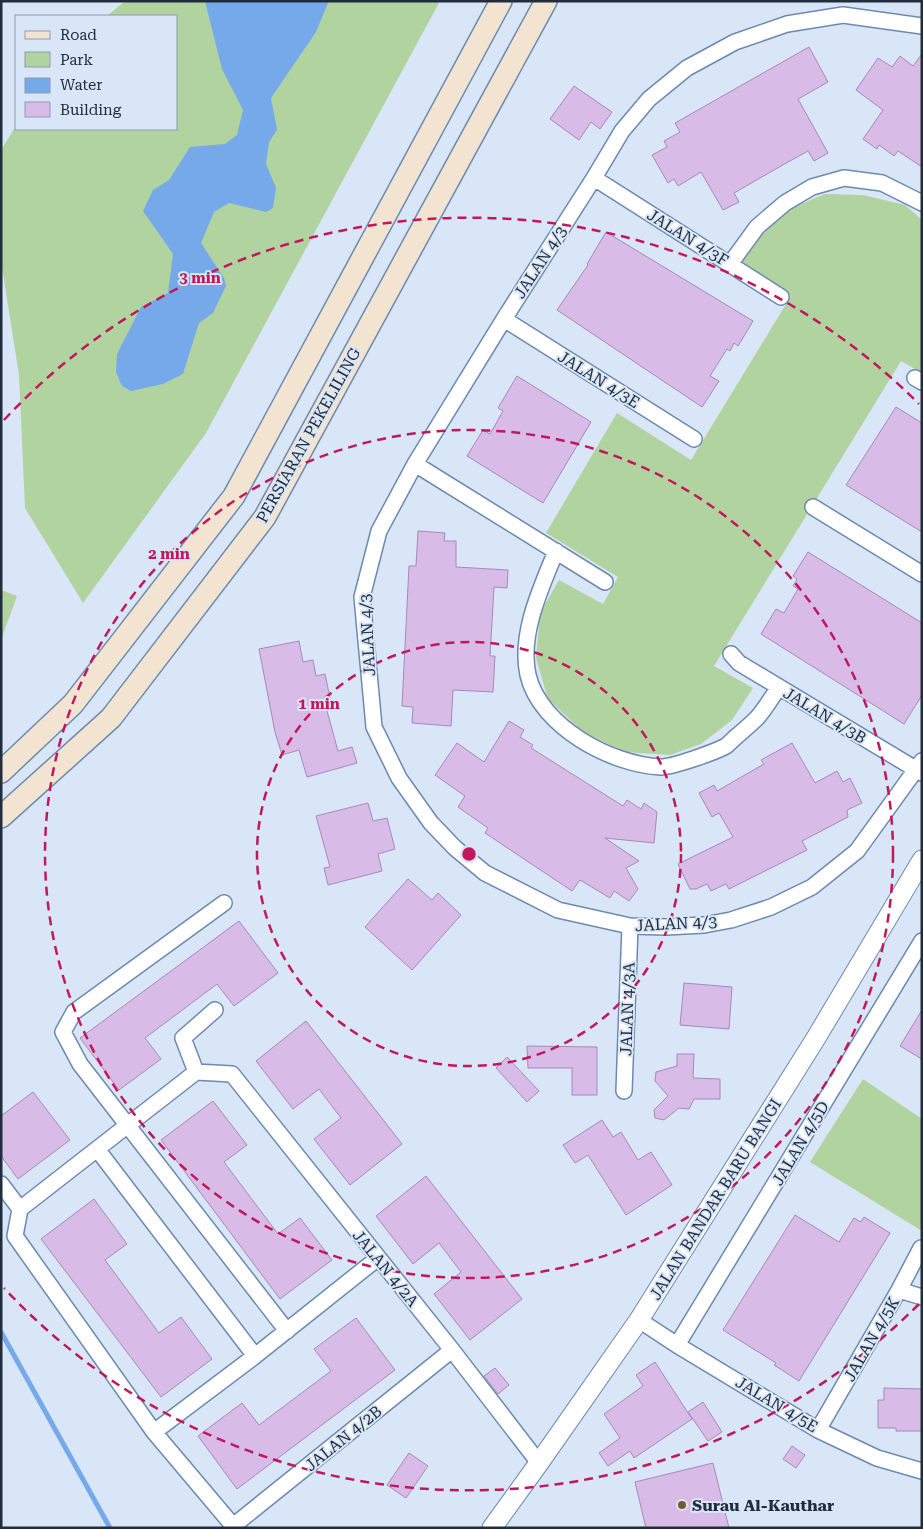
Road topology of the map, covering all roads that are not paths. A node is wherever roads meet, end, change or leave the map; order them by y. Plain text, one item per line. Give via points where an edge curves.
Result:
1 (500, 1) edge
2 (546, 1) edge
3 (842, 8) edge
4 (922, 26) edge
5 (594, 178) junction
6 (922, 203) edge
7 (730, 264) junction
8 (781, 297) dead end
9 (504, 319) junction
10 (694, 439) dead end
11 (415, 464) junction
12 (813, 507) dead end
13 (556, 551) junction
14 (922, 574) edge
15 (605, 582) dead end
16 (731, 654) dead end
17 (780, 687) junction
18 (920, 768) edge
19 (1, 772) edge
20 (1, 818) edge
21 (922, 860) edge
22 (224, 903) dead end
23 (630, 926) junction
24 (922, 941) edge
25 (215, 1010) dead end
26 (196, 1072) junction
27 (624, 1091) dead end
28 (128, 1125) junction
29 (97, 1150) junction
30 (1, 1184) edge
31 (20, 1209) junction
32 (921, 1248) edge
33 (378, 1258) junction
34 (899, 1290) junction
35 (922, 1297) edge
36 (640, 1320) junction
37 (287, 1331) junction
38 (677, 1345) junction
39 (452, 1350) junction
40 (255, 1356) junction
41 (818, 1430) junction
42 (154, 1432) junction
43 (539, 1463) junction
44 (922, 1471) edge
45 (234, 1527) edge
46 (492, 1528) edge

1 - 19 main road via 234,496 73,704
2 - 20 main road, PERSIARAN PEKELILING via 265,517 111,718
3 - 4 street, JALAN 4/3
3 - 5 street, JALAN 4/3 via 735,42 688,68 648,99 622,131
5 - 7 street, JALAN 4/3F
5 - 9 street, JALAN 4/3
6 - 7 street via 882,183 844,178 812,187 785,203 757,227
7 - 8 street, JALAN 4/3F
9 - 10 street, JALAN 4/3E
9 - 11 street, JALAN 4/3
11 - 13 street
11 - 23 street, JALAN 4/3 via 379,532 362,597 374,726 399,778 431,823 484,873 558,910
12 - 14 street
13 - 15 street
13 - 17 street via 533,610 526,654 528,675 544,708 579,739 606,753 638,763 662,767 687,761 726,746 758,717
16 - 17 street, JALAN 4/3B via 739,663
17 - 18 street, JALAN 4/3B
18 - 23 street, JALAN 4/3 via 857,850 812,887 771,907 731,920 704,925
21 - 36 street, JALAN BANDAR BARU BANGI via 816,1038
22 - 28 street via 74,1012 63,1032 80,1064
23 - 27 street, JALAN 4/3A
24 - 38 street, JALAN 4/5D
25 - 26 street via 183,1038
26 - 28 street
26 - 33 street, JALAN 4/2A via 232,1074
28 - 29 street
28 - 37 street
29 - 31 street
29 - 40 street
30 - 31 street
31 - 42 street via 15,1236
32 - 34 street, JALAN 4/5K
33 - 37 street
33 - 39 street, JALAN 4/2A
34 - 35 street
34 - 41 street, JALAN 4/5K
36 - 38 street, JALAN 4/5E
36 - 43 street, JALAN BANDAR BARU BANGI
37 - 40 street
38 - 41 street, JALAN 4/5E
39 - 43 street, JALAN 4/2A
39 - 45 street, JALAN 4/2B
40 - 42 street
41 - 44 street, JALAN 4/5E via 877,1458
42 - 45 street
43 - 46 street, JALAN BANDAR BARU BANGI

